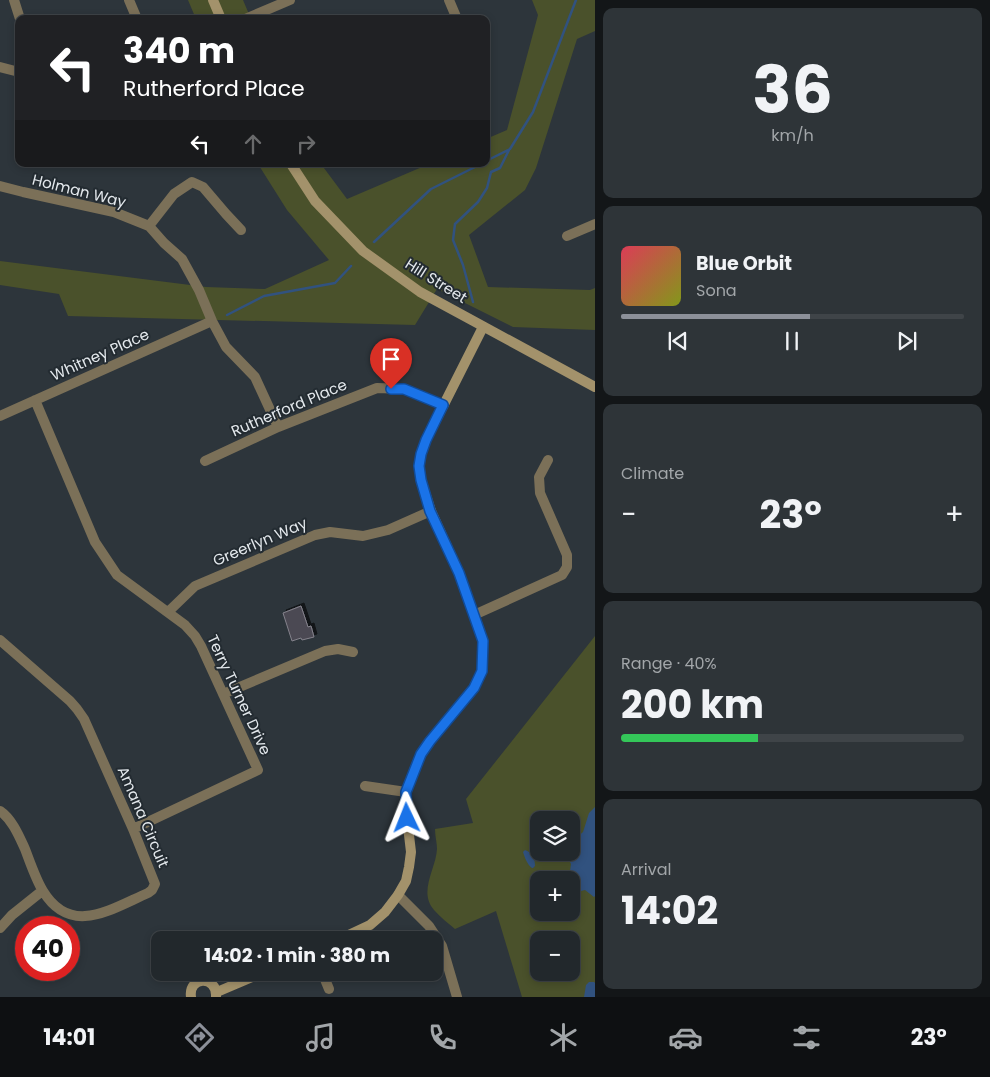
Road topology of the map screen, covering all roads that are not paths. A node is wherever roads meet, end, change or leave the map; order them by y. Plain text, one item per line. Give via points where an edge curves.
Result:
1 (14, 0) edge
2 (129, 0) edge
3 (213, 0) edge
4 (290, 0) edge
5 (449, 0) edge
6 (19, 15) edge
7 (135, 15) edge
8 (219, 15) edge
9 (255, 15) edge
10 (455, 15) edge
11 (0, 67) edge
12 (15, 71) edge
13 (293, 167) edge
14 (0, 186) edge
15 (595, 224) edge
16 (149, 226) junction
17 (241, 230) dead end
18 (567, 236) dead end
19 (212, 321) junction
20 (483, 327) junction
21 (595, 387) edge
22 (34, 400) junction
23 (443, 405) junction
24 (0, 416) edge
25 (278, 427) junction
26 (548, 460) dead end
27 (205, 461) dead end
28 (430, 511) junction
29 (168, 612) junction
30 (474, 615) junction
31 (0, 640) edge
32 (353, 652) dead end
33 (223, 694) junction
34 (365, 786) dead end
35 (406, 792) junction
36 (0, 811) edge
37 (132, 829) junction
38 (42, 891) junction
39 (398, 896) junction
40 (0, 928) edge
41 (357, 931) edge
42 (244, 981) edge
43 (325, 981) edge
44 (328, 989) dead end
45 (216, 994) edge
46 (190, 997) edge
47 (457, 997) edge

1 - 6 street
2 - 7 street
3 - 8 street
4 - 9 street
5 - 10 street
11 - 12 street
13 - 20 street, Hill Street via 315,201 363,251 420,292
14 - 16 street, Holman Way via 114,212
15 - 18 street
16 - 17 street via 174,194 192,182 203,187
16 - 19 street, Holman Way via 182,259
19 - 22 street, Whitney Place
19 - 25 street, Holman Way via 226,347 255,378
20 - 21 street, Hill Street
20 - 23 street
22 - 24 street, Whitney Place
22 - 29 street, Terry Turner Drive via 99,548 117,575
23 - 25 street, Rutherford Place via 404,389 377,388
23 - 28 street via 426,440 419,466
25 - 27 street, Rutherford Place
26 - 30 street via 539,477 540,493 567,555 567,567 562,575
28 - 29 street, Greerlyn Way via 388,530 364,536 330,532 315,535 195,586
28 - 30 street via 459,573
29 - 33 street, Terry Turner Drive via 195,636
30 - 35 street via 483,641 482,671 474,688 421,754
31 - 37 street, Amana Circuit via 77,709
32 - 33 street via 325,650
33 - 37 street, Terry Turner Drive via 258,770
34 - 35 street
35 - 39 street via 411,852 406,881
36 - 38 street, Amana Circuit via 19,836
37 - 38 street, Amana Circuit via 155,884 148,893 97,915 84,917 69,915
38 - 40 street
39 - 41 street via 370,925
39 - 47 street via 430,926 442,946
42 - 45 street
43 - 44 street
45 - 46 street via 212,984 203,980 194,984

